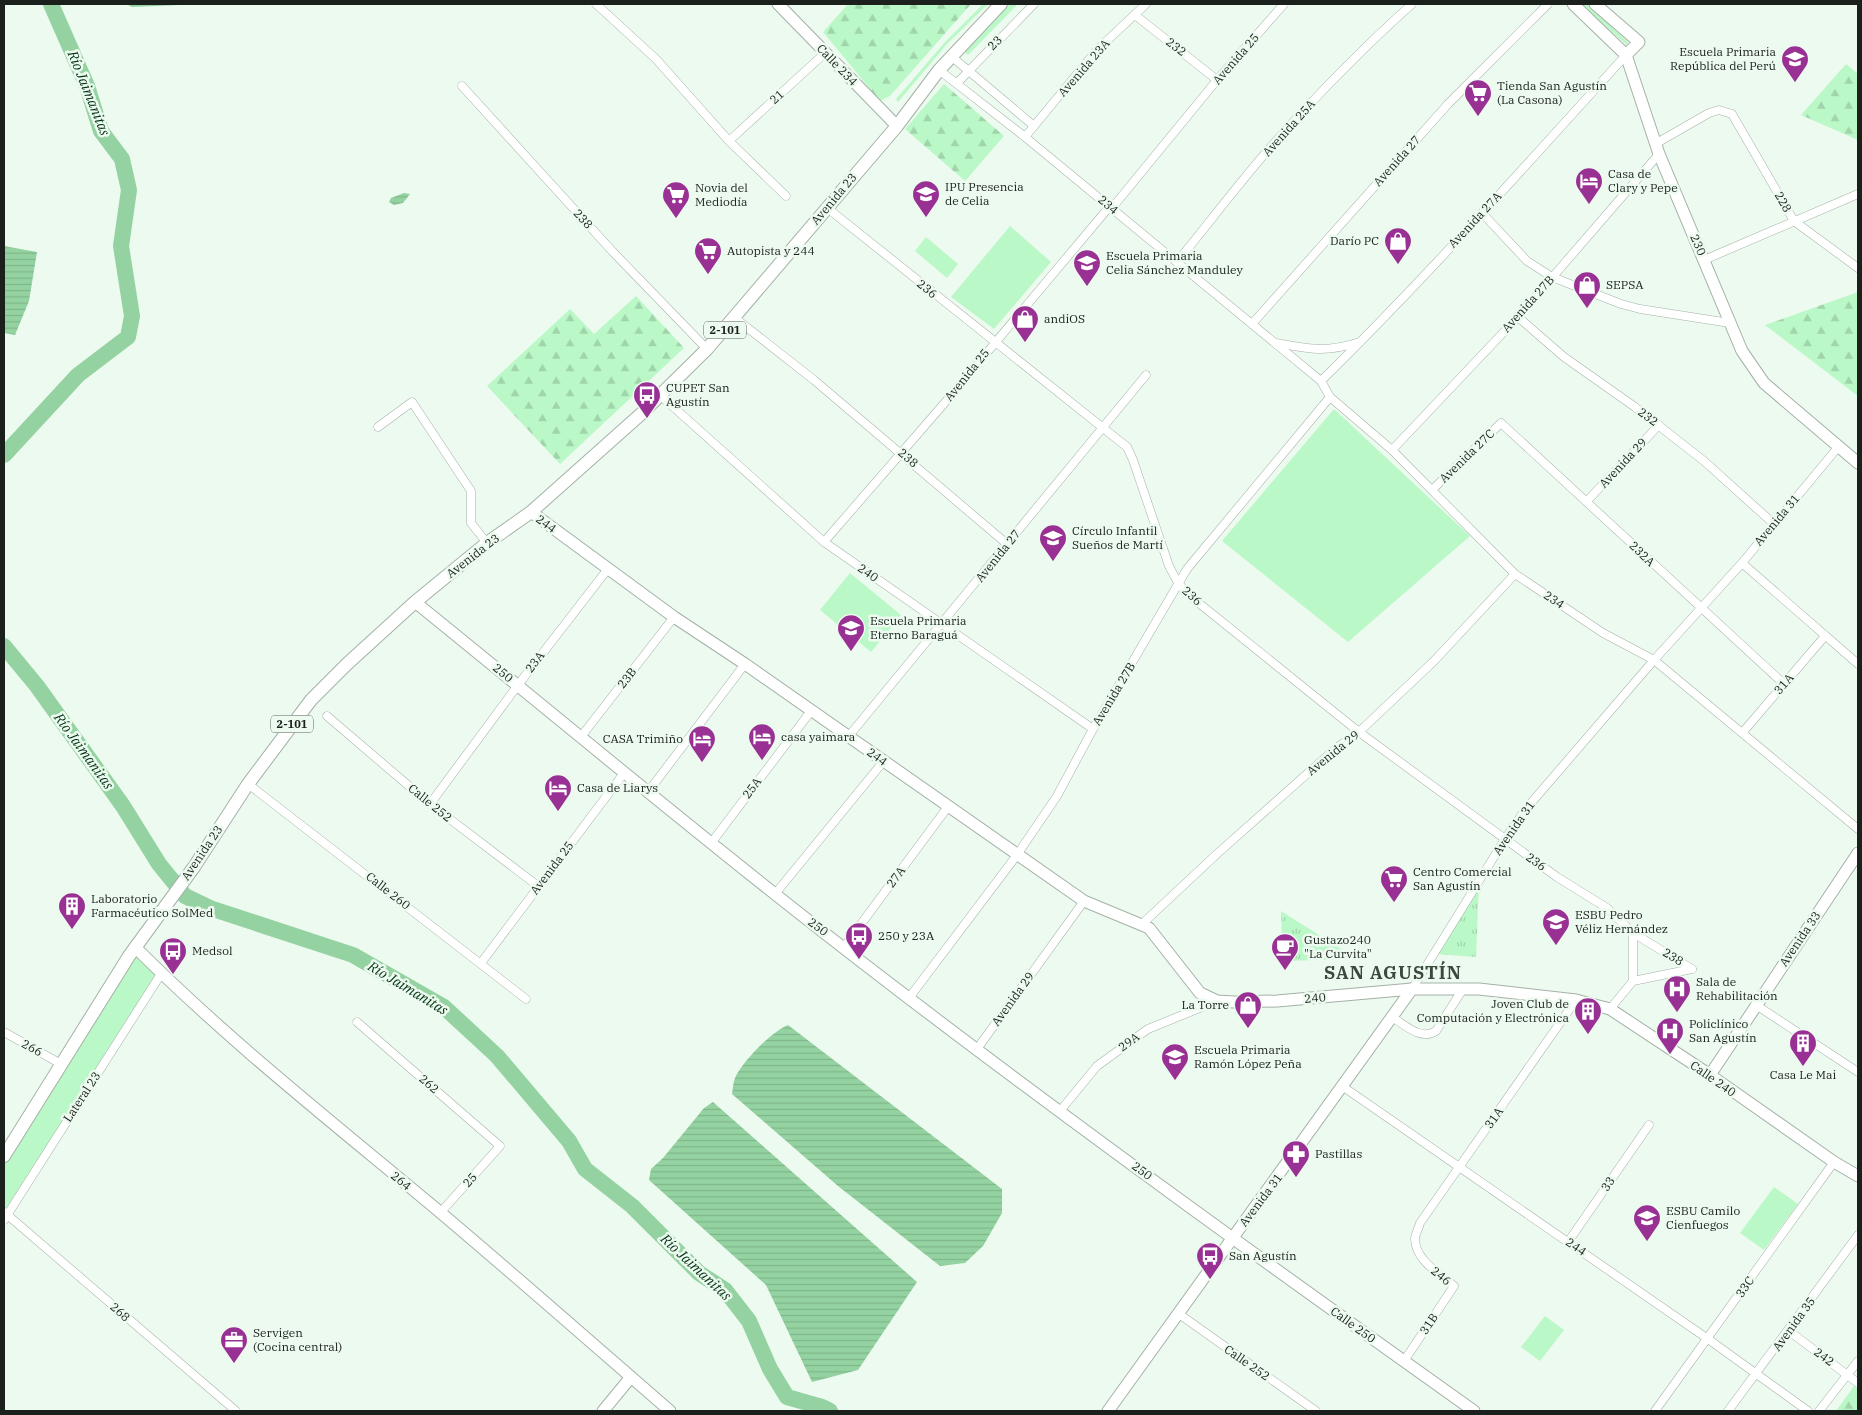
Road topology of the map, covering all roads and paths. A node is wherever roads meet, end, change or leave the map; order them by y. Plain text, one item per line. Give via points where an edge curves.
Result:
1 (596, 4) edge
2 (778, 4) edge
3 (1001, 4) edge
4 (1034, 4) edge
5 (1146, 4) edge
6 (1284, 4) edge
7 (1412, 4) edge
8 (1548, 4) edge
9 (1573, 4) edge
10 (1595, 4) edge
11 (1134, 15) junction
12 (825, 53) junction
13 (1626, 55) junction
14 (951, 56) junction
15 (939, 70) junction
16 (968, 71) junction
17 (1217, 80) junction
18 (956, 83) junction
19 (462, 86) dead end
20 (1732, 114) joint
21 (897, 126) junction
22 (1034, 126) junction
23 (1025, 137) junction
24 (730, 141) junction
25 (1657, 149) junction
26 (1858, 194) edge
27 (786, 196) dead end
28 (826, 207) junction
29 (1111, 208) junction
30 (1482, 213) junction
31 (1794, 221) junction
32 (1704, 260) junction
33 (1177, 262) junction
34 (1858, 268) edge
35 (1552, 277) junction
36 (1518, 317) junction
37 (735, 318) junction
38 (1730, 323) junction
39 (1252, 324) junction
40 (995, 341) junction
41 (1362, 341) junction
42 (1274, 343) junction
43 (707, 350) junction
44 (1146, 375) dead end
45 (1320, 381) junction
46 (660, 395) junction
47 (1330, 397) junction
48 (1501, 423) joint
49 (1659, 425) junction
50 (378, 427) dead end
51 (1102, 427) junction
52 (1839, 446) junction
53 (1392, 450) junction
54 (901, 452) junction
55 (1858, 463) edge
56 (1433, 489) junction
57 (1587, 502) junction
58 (531, 512) junction
59 (1774, 524) junction
60 (824, 542) junction
61 (487, 543) junction
62 (1007, 544) junction
63 (1742, 563) junction
64 (607, 570) junction
65 (1515, 574) junction
66 (1178, 583) junction
67 (415, 602) junction
68 (1700, 609) junction
69 (674, 618) junction
70 (941, 625) junction
71 (1825, 636) junction
72 (1654, 660) junction
73 (745, 664) junction
74 (1858, 664) edge
75 (1784, 684) junction
76 (518, 685) junction
77 (811, 711) junction
78 (327, 716) dead end
79 (1093, 728) junction
80 (1359, 732) junction
81 (1743, 732) junction
82 (848, 737) junction
83 (580, 738) junction
84 (883, 762) junction
85 (624, 773) junction
86 (248, 784) junction
87 (648, 792) junction
88 (430, 804) junction
89 (947, 808) junction
90 (1858, 829) edge
91 (1504, 839) junction
92 (712, 842) junction
93 (1858, 853) edge
94 (1017, 856) junction
95 (538, 886) junction
96 (775, 894) junction
97 (1084, 901) junction
98 (1607, 908) joint
99 (1142, 924) junction
100 (1633, 933) junction
101 (135, 947) junction
102 (844, 947) junction
103 (481, 963) junction
104 (161, 974) junction
105 (1633, 981) junction
106 (1412, 989) junction
107 (1462, 989) junction
108 (909, 998) junction
109 (526, 1000) dead end
110 (1576, 1000) junction
111 (1217, 1001) junction
112 (1756, 1005) junction
113 (1610, 1009) junction
114 (1392, 1017) junction
115 (357, 1022) dead end
116 (4, 1032) edge
117 (977, 1049) junction
118 (61, 1064) junction
119 (1858, 1072) edge
120 (1710, 1075) junction
121 (1342, 1086) junction
122 (1060, 1111) junction
123 (1648, 1125) dead end
124 (500, 1146) joint
125 (4, 1156) edge
126 (1834, 1162) junction
127 (1460, 1167) junction
128 (1858, 1176) edge
129 (440, 1213) junction
130 (5, 1216) edge
131 (1858, 1236) edge
132 (1415, 1238) joint
133 (1232, 1239) junction
134 (1568, 1242) junction
135 (1454, 1286) joint
136 (1179, 1314) junction
137 (1789, 1331) junction
138 (1708, 1339) junction
139 (1404, 1361) junction
140 (1858, 1361) edge
141 (1756, 1374) junction
142 (1848, 1375) junction
143 (631, 1377) junction
144 (1858, 1383) edge
145 (236, 1411) edge
146 (603, 1411) edge
147 (670, 1411) edge
148 (1108, 1411) edge
149 (1316, 1411) edge
150 (1474, 1411) edge
151 (1655, 1411) edge
152 (1728, 1411) edge
153 (1808, 1411) edge
154 (1820, 1411) edge

1 - 24 street via 656,59
2 - 12 street, Calle 234
3 - 14 main road, Avenida 23 / 2-101
4 - 16 street, 23
5 - 11 street, Avenida 23A
6 - 17 street, Avenida 25
7 - 33 street, Avenida 25A via 1374,38 1274,143
8 - 39 street, Avenida 27 via 1448,104
9 - 13 street, 230
10 - 13 street via 1638,42
11 - 17 street, 232
11 - 22 street, Avenida 23A via 1096,51
12 - 21 street, Calle 234
12 - 24 street, 21
13 - 25 street, 230
13 - 30 street, Avenida 27A
14 - 15 main road, Avenida 23 / 2-101
14 - 16 street
15 - 18 street, 234
15 - 21 main road, Avenida 23 / 2-101
16 - 18 street, 23
16 - 22 street
17 - 29 street, Avenida 25
18 - 23 street, 234
19 - 43 street, 238
20 - 25 street, Avenida 27B via 1719,110 1709,112
20 - 31 street, 228
21 - 28 main road, Avenida 23 / 2-101
22 - 23 street, Avenida 23A
23 - 29 street, 234
24 - 27 street
25 - 32 street, 230
25 - 35 street, Avenida 27B
26 - 31 street
28 - 37 main road, Avenida 23 / 2-101
28 - 40 street, 236
29 - 33 street, 234
29 - 40 street, Avenida 25
30 - 35 street via 1527,261
30 - 41 street, Avenida 27A
31 - 32 street
31 - 34 street, 228
32 - 38 street, 230
33 - 39 street, 234
35 - 36 street, Avenida 27B
35 - 38 street via 1640,309
36 - 49 street, 232 via 1564,358
36 - 53 street, Avenida 27B
37 - 43 main road, Avenida 23 / 2-101
37 - 54 street, 238
38 - 52 street, 230 via 1742,351 1764,382
39 - 42 street, 234
40 - 51 street, 236
40 - 54 street, Avenida 25
41 - 42 street, 234 via 1313,351
41 - 45 street, Avenida 27A
42 - 45 street, 234
43 - 46 main road, Avenida 23 / 2-101
44 - 51 street, Avenida 27
45 - 47 street, 234
46 - 58 main road, Avenida 23 / 2-101
46 - 60 street, 240
47 - 53 street, 234
47 - 66 street, Avenida 27B
48 - 56 street, Avenida 27C
48 - 57 street, 232A
49 - 57 street, Avenida 29
49 - 59 street, 232
50 - 61 street via 412,402 471,491 472,523
51 - 62 street, Avenida 27
51 - 66 street, 236 via 1127,447
52 - 55 street, 230
52 - 59 street, Avenida 31
53 - 56 street, 234
54 - 60 street, Avenida 25
54 - 62 street, 238
56 - 65 street, 234
57 - 68 street, 232A
58 - 61 main road, Avenida 23 / 2-101
58 - 64 street, 244
59 - 63 street, Avenida 31
60 - 70 street, 240
61 - 67 main road, Avenida 23 / 2-101
62 - 70 street, Avenida 27
63 - 68 street, Avenida 31
63 - 71 street
64 - 69 street, 244
64 - 76 street, 23A
65 - 72 street, 234 via 1603,633
65 - 80 street, Avenida 29 via 1434,661
66 - 79 street, Avenida 27B
66 - 80 street, 236
67 - 76 street, 250
67 - 86 main road, Avenida 23 / 2-101 via 311,700
68 - 72 street, Avenida 31
68 - 75 street, 232A
69 - 73 street, 244
69 - 83 street, 23B
70 - 79 street, 240
70 - 82 street, Avenida 27
71 - 74 street
71 - 75 street, 31A
72 - 81 street, 234
72 - 91 street, Avenida 31 via 1525,810
73 - 77 street, 244
73 - 87 street
75 - 81 street, 31A
76 - 83 street, 250
76 - 88 street, 23A
77 - 82 street, 244
77 - 92 street, 25A
78 - 88 street, Calle 252
79 - 94 street, Avenida 27B via 1062,789
80 - 91 street, 236
80 - 99 street, Avenida 29 via 1335,749
81 - 90 street, 234
82 - 84 street, 244
83 - 85 street, 250
84 - 89 street, 244
84 - 96 street
85 - 87 street, 250
85 - 95 street, Avenida 25
86 - 101 main road, Avenida 23 / 2-101
86 - 103 street, Calle 260
87 - 92 street, 250
88 - 95 street, Calle 252
89 - 94 street, 244
89 - 102 street, 27A
91 - 98 street, 236 via 1557,878
91 - 106 street, Avenida 31
92 - 96 street, 250
93 - 112 street, Avenida 33
94 - 97 street, 244
94 - 108 street, Avenida 27B
95 - 103 street, Avenida 25
96 - 102 street, 250
97 - 99 street, 244
97 - 117 street, Avenida 29
98 - 100 street, 238
99 - 111 street, 244 via 1153,933 1189,982 1200,993
100 - 105 street
100 - 105 street, 238 via 1692,969
101 - 104 street, 264
101 - 118 main road, Avenida 23 / 2-101
102 - 108 street, 250
103 - 109 street, Calle 260
104 - 129 street, 264 via 232,1040
104 - 130 street, Lateral 23
105 - 113 street
106 - 107 street, Calle 240
106 - 111 street, 240 via 1277,1001
106 - 114 street, Avenida 31
107 - 110 street, Calle 240
107 - 114 street via 1436,1032 1429,1036 1421,1035
108 - 117 street, 250
110 - 113 street, Calle 240
110 - 127 street, 31A
111 - 122 street, 29A via 1148,1029 1097,1066
112 - 119 street
112 - 120 street, Avenida 33
113 - 120 street, Calle 240
114 - 121 street, Avenida 31
115 - 124 street, 262
116 - 118 street, 266
117 - 122 street, 250
118 - 125 main road, Avenida 23 / 2-101
120 - 126 street, Calle 240
121 - 127 street, 244
121 - 133 street, Avenida 31
122 - 133 street, 250
123 - 134 street, 33
124 - 129 street, 25
126 - 128 street, Calle 240
126 - 138 street, 33C
127 - 132 street, 31A via 1420,1223
127 - 134 street, 244
129 - 143 street, 264
130 - 145 street, 268
131 - 137 street, Avenida 35
132 - 135 street, 246 via 1426,1263
133 - 136 street, Avenida 31
133 - 139 street, Calle 250
134 - 138 street, 244
135 - 139 street, 31B
136 - 148 street, Avenida 31
136 - 149 street, Calle 252
137 - 141 street, Avenida 35
137 - 142 street, 242
138 - 141 street, 244
138 - 151 street, 33C
139 - 150 street, Calle 250
140 - 142 street
141 - 152 street, Avenida 35
141 - 153 street, 244
142 - 144 street, 242
142 - 154 street
143 - 146 street
143 - 147 street, 264

